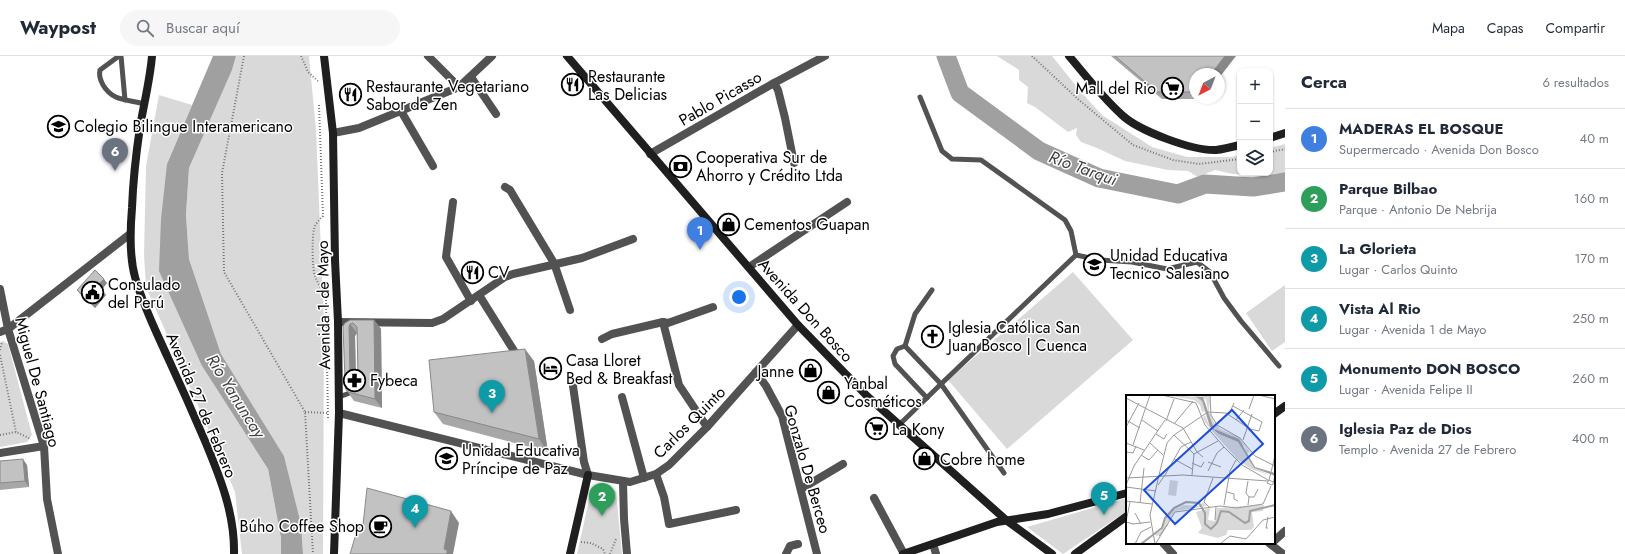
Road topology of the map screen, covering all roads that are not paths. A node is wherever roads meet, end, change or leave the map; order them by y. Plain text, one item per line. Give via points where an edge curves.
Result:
1 (120, 56) edge
2 (152, 56) edge
3 (324, 56) edge
4 (428, 56) edge
5 (492, 56) edge
6 (567, 56) edge
7 (825, 56) edge
8 (1069, 56) edge
9 (471, 77) junction
10 (774, 83) junction
11 (459, 87) junction
12 (920, 97) dead end
13 (125, 100) junction
14 (145, 104) junction
15 (401, 111) junction
16 (496, 114) dead end
17 (333, 133) junction
18 (1285, 133) edge
19 (1273, 137) edge
20 (1237, 146) edge
21 (650, 154) junction
22 (794, 163) dead end
23 (433, 166) dead end
24 (504, 187) dead end
25 (453, 202) dead end
26 (847, 202) dead end
27 (130, 234) junction
28 (633, 239) dead end
29 (1076, 255) junction
30 (554, 263) junction
31 (749, 267) junction
32 (0, 289) edge
33 (932, 290) dead end
34 (479, 295) junction
35 (471, 301) junction
36 (713, 307) dead end
37 (570, 310) dead end
38 (338, 322) junction
39 (663, 322) junction
40 (798, 325) junction
41 (8, 329) junction
42 (0, 332) edge
43 (602, 339) dead end
44 (905, 346) junction
45 (516, 354) edge
46 (1279, 366) dead end
47 (756, 372) junction
48 (941, 384) junction
49 (573, 386) dead end
50 (357, 388) edge
51 (339, 397) junction
52 (622, 397) dead end
53 (927, 398) junction
54 (1285, 406) edge
55 (339, 413) junction
56 (1275, 413) edge
57 (899, 425) junction
58 (707, 427) junction
59 (44, 446) junction
60 (0, 453) edge
61 (843, 464) dead end
62 (1004, 472) dead end
63 (656, 474) junction
64 (588, 475) junction
65 (644, 478) junction
66 (623, 482) junction
67 (801, 489) junction
68 (1126, 493) edge
69 (874, 498) dead end
70 (736, 510) dead end
71 (1126, 517) edge
72 (1006, 520) junction
73 (1285, 531) edge
74 (1275, 540) edge
75 (798, 544) dead end
76 (933, 544) junction
77 (1164, 544) edge
78 (1272, 544) edge
79 (55, 553) edge
80 (234, 554) edge
81 (334, 554) edge
82 (570, 554) edge
83 (627, 554) edge
84 (786, 554) edge
85 (818, 554) edge
86 (903, 554) edge
87 (936, 554) edge
88 (1052, 554) edge
89 (1075, 554) edge
90 (1173, 554) edge
91 (1283, 554) edge

1 - 13 lane
1 - 13 lane via 100,70 100,77 110,94
2 - 14 main road, Avenida 27 de Febrero
3 - 17 main road, Avenida 1 de Mayo
4 - 11 street
5 - 9 street
6 - 21 main road, Avenida Don Bosco
7 - 10 street, Pablo Picasso
8 - 20 main road via 1123,117 1158,136 1215,150
9 - 11 street
9 - 16 street
10 - 21 street, Pablo Picasso
10 - 22 street via 785,118
11 - 15 street
12 - 29 lane via 942,152 952,159 981,160 1065,220 1071,231
13 - 14 lane
14 - 27 main road, Avenida 27 de Febrero via 136,162
15 - 17 street via 359,128
15 - 23 street
17 - 38 main road, Avenida 1 de Mayo
18 - 19 main road
21 - 31 main road, Avenida Don Bosco
24 - 30 street via 510,190
25 - 35 street via 446,257
26 - 31 street
27 - 41 street
27 - 80 main road, Avenida 27 de Febrero via 135,276 149,318 209,450 228,501
28 - 30 street via 582,258
29 - 46 lane via 1167,269 1196,262 1210,272 1232,310
29 - 48 lane
30 - 34 street via 505,277
30 - 37 street
31 - 40 main road, Avenida Don Bosco
32 - 41 street, Miguel De Santiago
33 - 44 lane via 915,314
34 - 35 street
34 - 45 street
35 - 38 street via 432,323
36 - 39 street via 668,323
38 - 51 main road, Avenida 1 de Mayo
39 - 43 street via 612,334
39 - 58 street via 679,385
40 - 47 street, Carlos Quinto
40 - 57 main road, Avenida Don Bosco
41 - 42 street
41 - 59 street, Miguel De Santiago
44 - 48 lane
44 - 53 lane via 897,349 893,356 895,364
47 - 58 street, Carlos Quinto
47 - 67 street, Gonzalo De Berceo via 782,416
48 - 53 lane
48 - 62 lane
49 - 64 street
50 - 51 lane via 354,392
51 - 55 main road, Avenida 1 de Mayo
52 - 65 street
53 - 57 lane
54 - 56 main road
55 - 64 street, Carlos Quinto
55 - 81 main road, Avenida 1 de Mayo
57 - 72 main road, Avenida Don Bosco
58 - 63 street, Carlos Quinto via 669,465
59 - 60 street
59 - 79 street, Miguel De Santiago via 47,499
61 - 67 street
63 - 65 street, Carlos Quinto
63 - 70 street via 669,524
64 - 66 street, Carlos Quinto
64 - 82 main road
65 - 66 street, Carlos Quinto
66 - 83 street
67 - 85 street, Gonzalo De Berceo
68 - 72 main road via 1026,519
69 - 86 street
71 - 89 main road
72 - 76 main road
72 - 88 main road, Avenida Don Bosco
73 - 74 street
75 - 84 street via 790,546
76 - 86 main road
76 - 87 street
77 - 90 street
78 - 91 street

